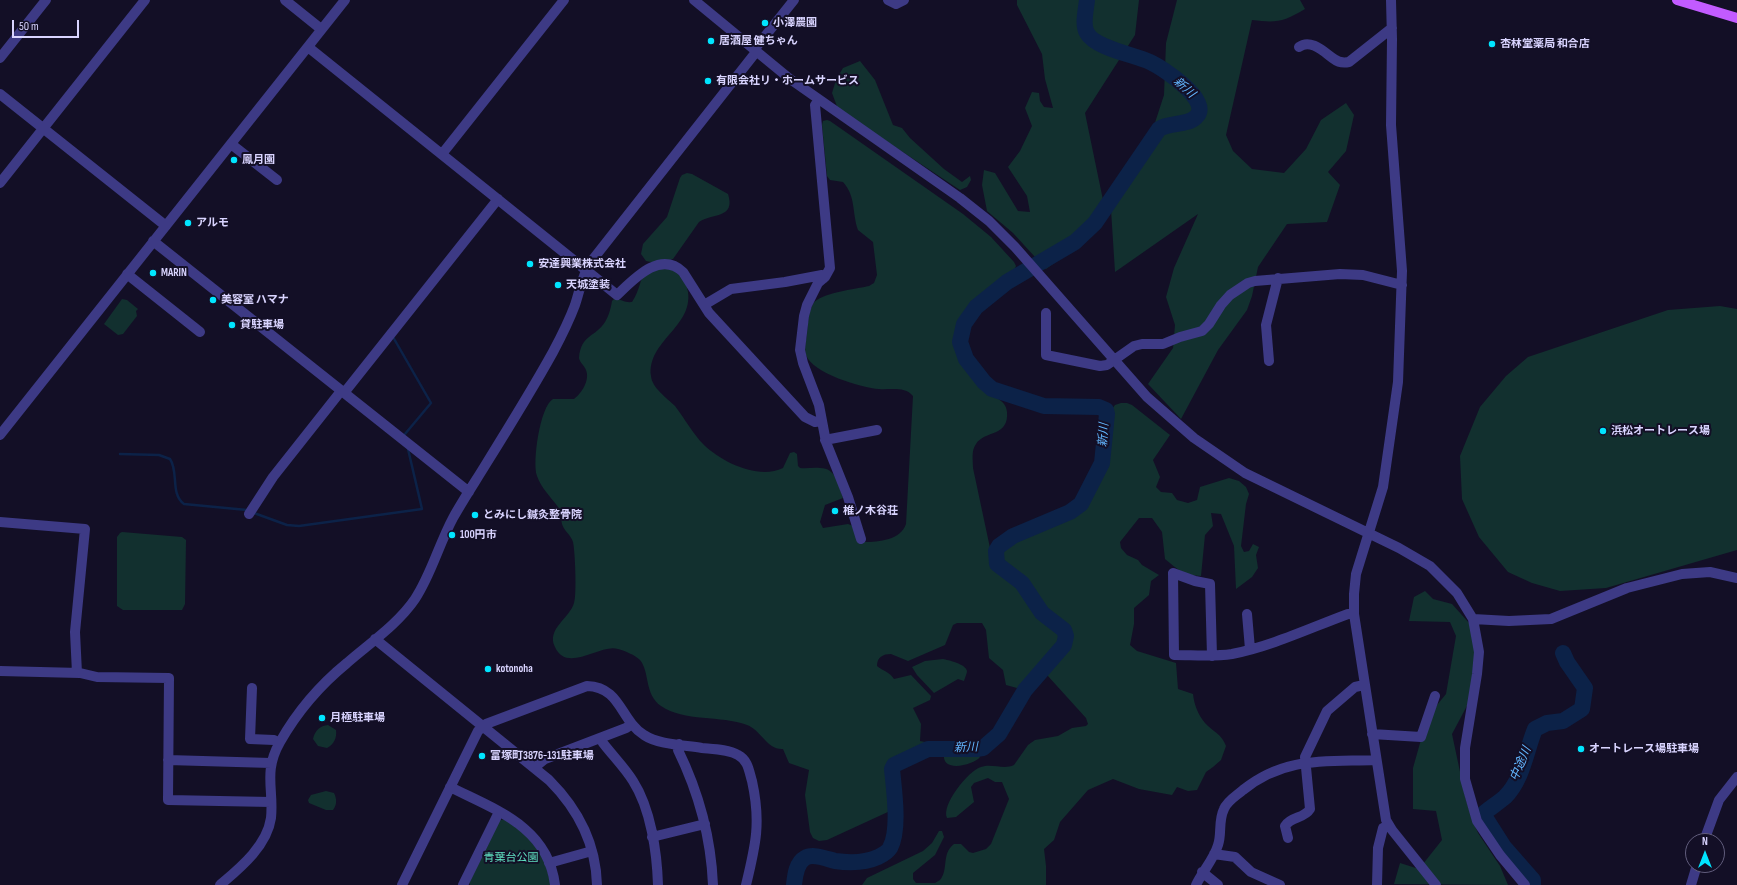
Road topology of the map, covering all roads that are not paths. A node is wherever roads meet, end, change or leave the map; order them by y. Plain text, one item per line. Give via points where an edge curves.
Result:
1 (46, 0) edge
2 (145, 0) edge
3 (285, 0) edge
4 (345, 0) edge
5 (564, 0) edge
6 (694, 0) edge
7 (794, 0) edge
8 (888, 0) edge
9 (904, 0) edge
10 (1390, 0) edge
11 (1677, 0) edge
12 (1737, 18) edge
13 (1392, 28) junction
14 (322, 29) junction
15 (308, 47) junction
16 (1299, 47) dead end
17 (755, 51) junction
18 (0, 58) edge
19 (0, 94) edge
20 (819, 100) junction
21 (43, 128) junction
22 (231, 144) junction
23 (442, 154) junction
24 (277, 180) dead end
25 (0, 183) edge
26 (498, 199) junction
27 (166, 226) junction
28 (153, 241) junction
29 (586, 270) junction
30 (127, 274) junction
31 (824, 278) junction
32 (1278, 278) junction
33 (1402, 284) junction
34 (704, 305) junction
35 (1043, 318) dead end
36 (200, 332) dead end
37 (1113, 360) junction
38 (1268, 361) dead end
39 (343, 392) junction
40 (822, 421) junction
41 (877, 430) dead end
42 (0, 435) edge
43 (826, 440) junction
44 (469, 492) junction
45 (249, 514) dead end
46 (0, 522) edge
47 (1367, 534) junction
48 (861, 539) dead end
49 (1737, 578) edge
50 (1247, 614) dead end
51 (1354, 614) junction
52 (1477, 619) junction
53 (375, 639) junction
54 (1250, 649) junction
55 (1212, 656) junction
56 (0, 671) edge
57 (76, 672) junction
58 (1364, 685) junction
59 (252, 688) dead end
60 (1435, 696) dead end
61 (632, 724) junction
62 (483, 727) junction
63 (1372, 734) junction
64 (600, 738) junction
65 (279, 743) junction
66 (679, 744) junction
67 (168, 760) junction
68 (1376, 760) junction
69 (1305, 762) junction
70 (272, 763) junction
71 (534, 768) junction
72 (1737, 777) edge
73 (450, 787) junction
74 (271, 802) junction
75 (498, 812) junction
76 (705, 824) junction
77 (1388, 826) junction
78 (1707, 833) edge
79 (652, 836) junction
80 (1288, 838) dead end
81 (592, 851) junction
82 (1214, 854) junction
83 (549, 862) junction
84 (1202, 872) junction
85 (1694, 873) edge
86 (220, 885) edge
87 (402, 885) edge
88 (463, 885) edge
89 (555, 885) edge
90 (597, 885) edge
91 (658, 885) edge
92 (713, 885) edge
93 (746, 885) edge
94 (1196, 885) edge
95 (1218, 885) edge
96 (1280, 885) edge
97 (1377, 885) edge
98 (1436, 885) edge
99 (1525, 885) edge
100 (1691, 885) edge

1 - 18 street
2 - 21 street
3 - 14 street
4 - 14 street
5 - 23 street
6 - 17 street
7 - 17 street
8 - 9 street via 896,4
10 - 13 street
11 - 12 main road
13 - 16 street via 1349,62 1334,60 1322,49 1308,44
13 - 33 street via 1391,125
14 - 15 street
15 - 22 street
15 - 23 street
17 - 20 street
17 - 29 street via 595,255
19 - 21 street
20 - 31 street via 815,105 830,268
20 - 37 street via 970,206 998,230
21 - 25 street
21 - 27 street
22 - 24 street
22 - 27 street
23 - 26 street
26 - 29 street
26 - 39 street
27 - 28 street
28 - 30 street
28 - 39 street
29 - 34 street via 617,295 648,268 672,265 683,272
29 - 44 street via 576,303 553,350
30 - 36 street
30 - 42 street
31 - 34 street via 822,275 731,289
31 - 40 street via 818,283 807,305 800,343 801,356
32 - 33 street via 1363,275
32 - 37 street via 1248,283 1236,291 1221,305 1210,324 1202,330 1163,344 1134,346
32 - 38 street via 1266,325
33 - 47 street via 1398,382 1390,446 1383,486
34 - 40 street via 804,417 815,422
35 - 37 street via 1046,355 1096,366 1107,365
37 - 47 street via 1170,419 1219,457
39 - 44 street
39 - 45 street via 273,477
40 - 43 street
41 - 43 street
43 - 48 street
44 - 53 street via 451,522 415,598
46 - 57 street via 86,529 74,636
47 - 51 street via 1356,574
47 - 52 street via 1399,548 1430,566 1457,593
49 - 52 street via 1710,572 1682,574 1627,588 1551,619
50 - 54 street
51 - 54 street
51 - 58 street
52 - 99 street via 1478,674 1465,748 1465,778 1477,820 1500,855
53 - 62 street
53 - 65 street via 321,687
54 - 55 street
55 - 55 street via 1174,655 1173,573 1210,584
56 - 57 street
57 - 67 street via 98,676 169,678
58 - 63 street
58 - 69 street via 1355,687 1327,711 1305,756
59 - 65 street via 250,740 274,740
60 - 63 street via 1421,737
61 - 62 street via 609,692 595,686 587,686
61 - 64 street
61 - 66 street via 651,739
62 - 71 street
62 - 73 street via 478,731
63 - 68 street
64 - 71 street via 545,759
64 - 79 street via 640,793
65 - 70 street
66 - 76 street via 678,750 694,784
66 - 93 street via 737,754 747,764 756,799 758,820 755,851
67 - 70 street
67 - 74 street via 168,800
68 - 69 street
68 - 77 street
69 - 80 street via 1310,809 1307,814 1287,822 1285,826
69 - 82 street via 1264,775 1227,803 1221,815 1219,843
70 - 74 street via 269,780
71 - 81 street via 555,786 572,807 586,831
72 - 78 street via 1719,800
73 - 75 street
73 - 87 street
74 - 86 street via 271,819 263,841
75 - 83 street via 532,834
75 - 88 street
76 - 79 street
76 - 92 street
77 - 97 street via 1383,828 1379,843
77 - 98 street
79 - 91 street
81 - 83 street
81 - 90 street
82 - 84 street
82 - 96 street via 1235,857 1251,872
83 - 89 street
84 - 94 street
84 - 95 street
85 - 100 street

